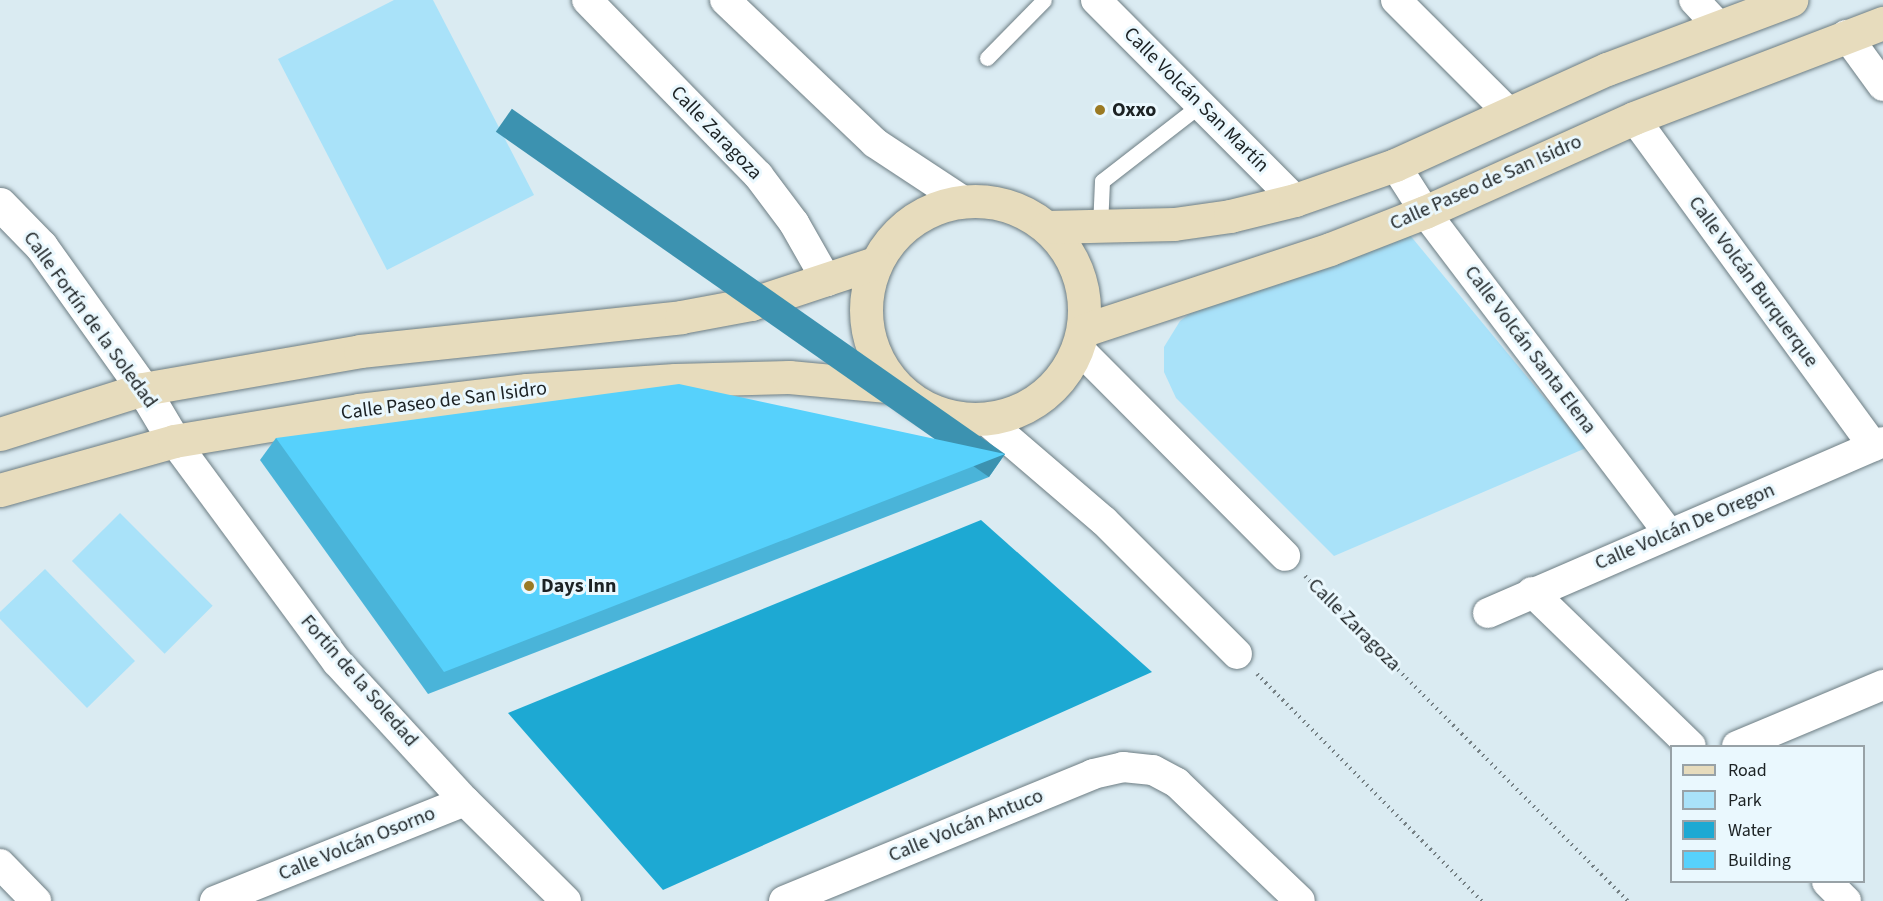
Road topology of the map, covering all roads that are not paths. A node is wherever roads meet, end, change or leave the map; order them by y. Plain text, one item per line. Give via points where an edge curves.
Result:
1 (587, 0) edge
2 (725, 0) edge
3 (1044, 0) edge
4 (1096, 0) edge
5 (1396, 0) edge
6 (1694, 0) edge
7 (1791, 0) edge
8 (1883, 22) edge
9 (1718, 26) junction
10 (1846, 35) junction
11 (987, 58) dead end
12 (1883, 86) edge
13 (1200, 105) junction
14 (1508, 112) junction
15 (1634, 118) junction
16 (1395, 165) junction
17 (1295, 200) junction
18 (963, 201) junction
19 (0, 204) edge
20 (1425, 212) junction
21 (1047, 227) junction
22 (1100, 227) junction
23 (875, 263) junction
24 (827, 281) junction
25 (1082, 340) junction
26 (896, 387) junction
27 (143, 389) junction
28 (986, 420) junction
29 (0, 434) edge
30 (174, 441) junction
31 (1878, 444) edge
32 (0, 490) edge
33 (1669, 533) junction
34 (1286, 556) road end
35 (1532, 592) junction
36 (1488, 614) dead end
37 (1237, 654) road end
38 (1883, 685) edge
39 (1689, 745) edge
40 (1742, 745) edge
41 (465, 801) junction
42 (0, 864) edge
43 (1828, 883) edge
44 (36, 901) edge
45 (215, 901) edge
46 (566, 901) edge
47 (784, 901) edge
48 (1300, 901) edge
49 (1846, 901) edge

1 - 24 street, Calle Zaragoza via 758,175 794,223
2 - 18 street via 875,143
3 - 11 lane
4 - 13 street, Calle Volcán San Martín
5 - 14 street
6 - 9 street
7 - 9 main road
8 - 10 main road, Calle Paseo de San Isidro
9 - 14 main road
10 - 12 street
10 - 15 main road, Calle Paseo de San Isidro
13 - 17 street, Calle Volcán San Martín
13 - 22 lane via 1102,181
14 - 16 main road
15 - 20 main road, Calle Paseo de San Isidro
15 - 31 street, Calle Volcán Burquerque
16 - 17 main road
16 - 20 street, Calle Volcán Santa Elena
17 - 22 main road via 1230,216
18 - 21 main road via 1008,205
18 - 23 main road via 927,211 897,233
19 - 27 street, Calle Fortín de la Soledad via 40,246
20 - 25 main road, Calle Paseo de San Isidro
20 - 33 street, Calle Volcán Santa Elena
21 - 22 main road
21 - 25 main road via 1075,265 1085,292
23 - 24 main road
23 - 26 main road via 866,295 866,328 876,360
24 - 27 main road via 751,304 681,317 360,351
25 - 28 main road via 1058,384 1025,409
25 - 34 street
26 - 28 main road via 937,414
26 - 30 main road, Calle Paseo de San Isidro via 789,377 528,390 359,410
27 - 29 main road
27 - 30 street, Calle Fortín de la Soledad
28 - 37 street via 1104,521
30 - 32 main road, Calle Paseo de San Isidro
30 - 41 street, Fortín de la Soledad via 337,662
31 - 33 street, Calle Volcán De Oregon
33 - 35 street, Calle Volcán De Oregon
35 - 36 street, Calle Volcán De Oregon
35 - 39 street
38 - 40 street
41 - 45 street, Calle Volcán Osorno
41 - 46 street, Fortín de la Soledad
42 - 44 street
43 - 49 street
47 - 48 street, Calle Volcán Antuco via 1094,774 1123,767 1153,770 1177,783

